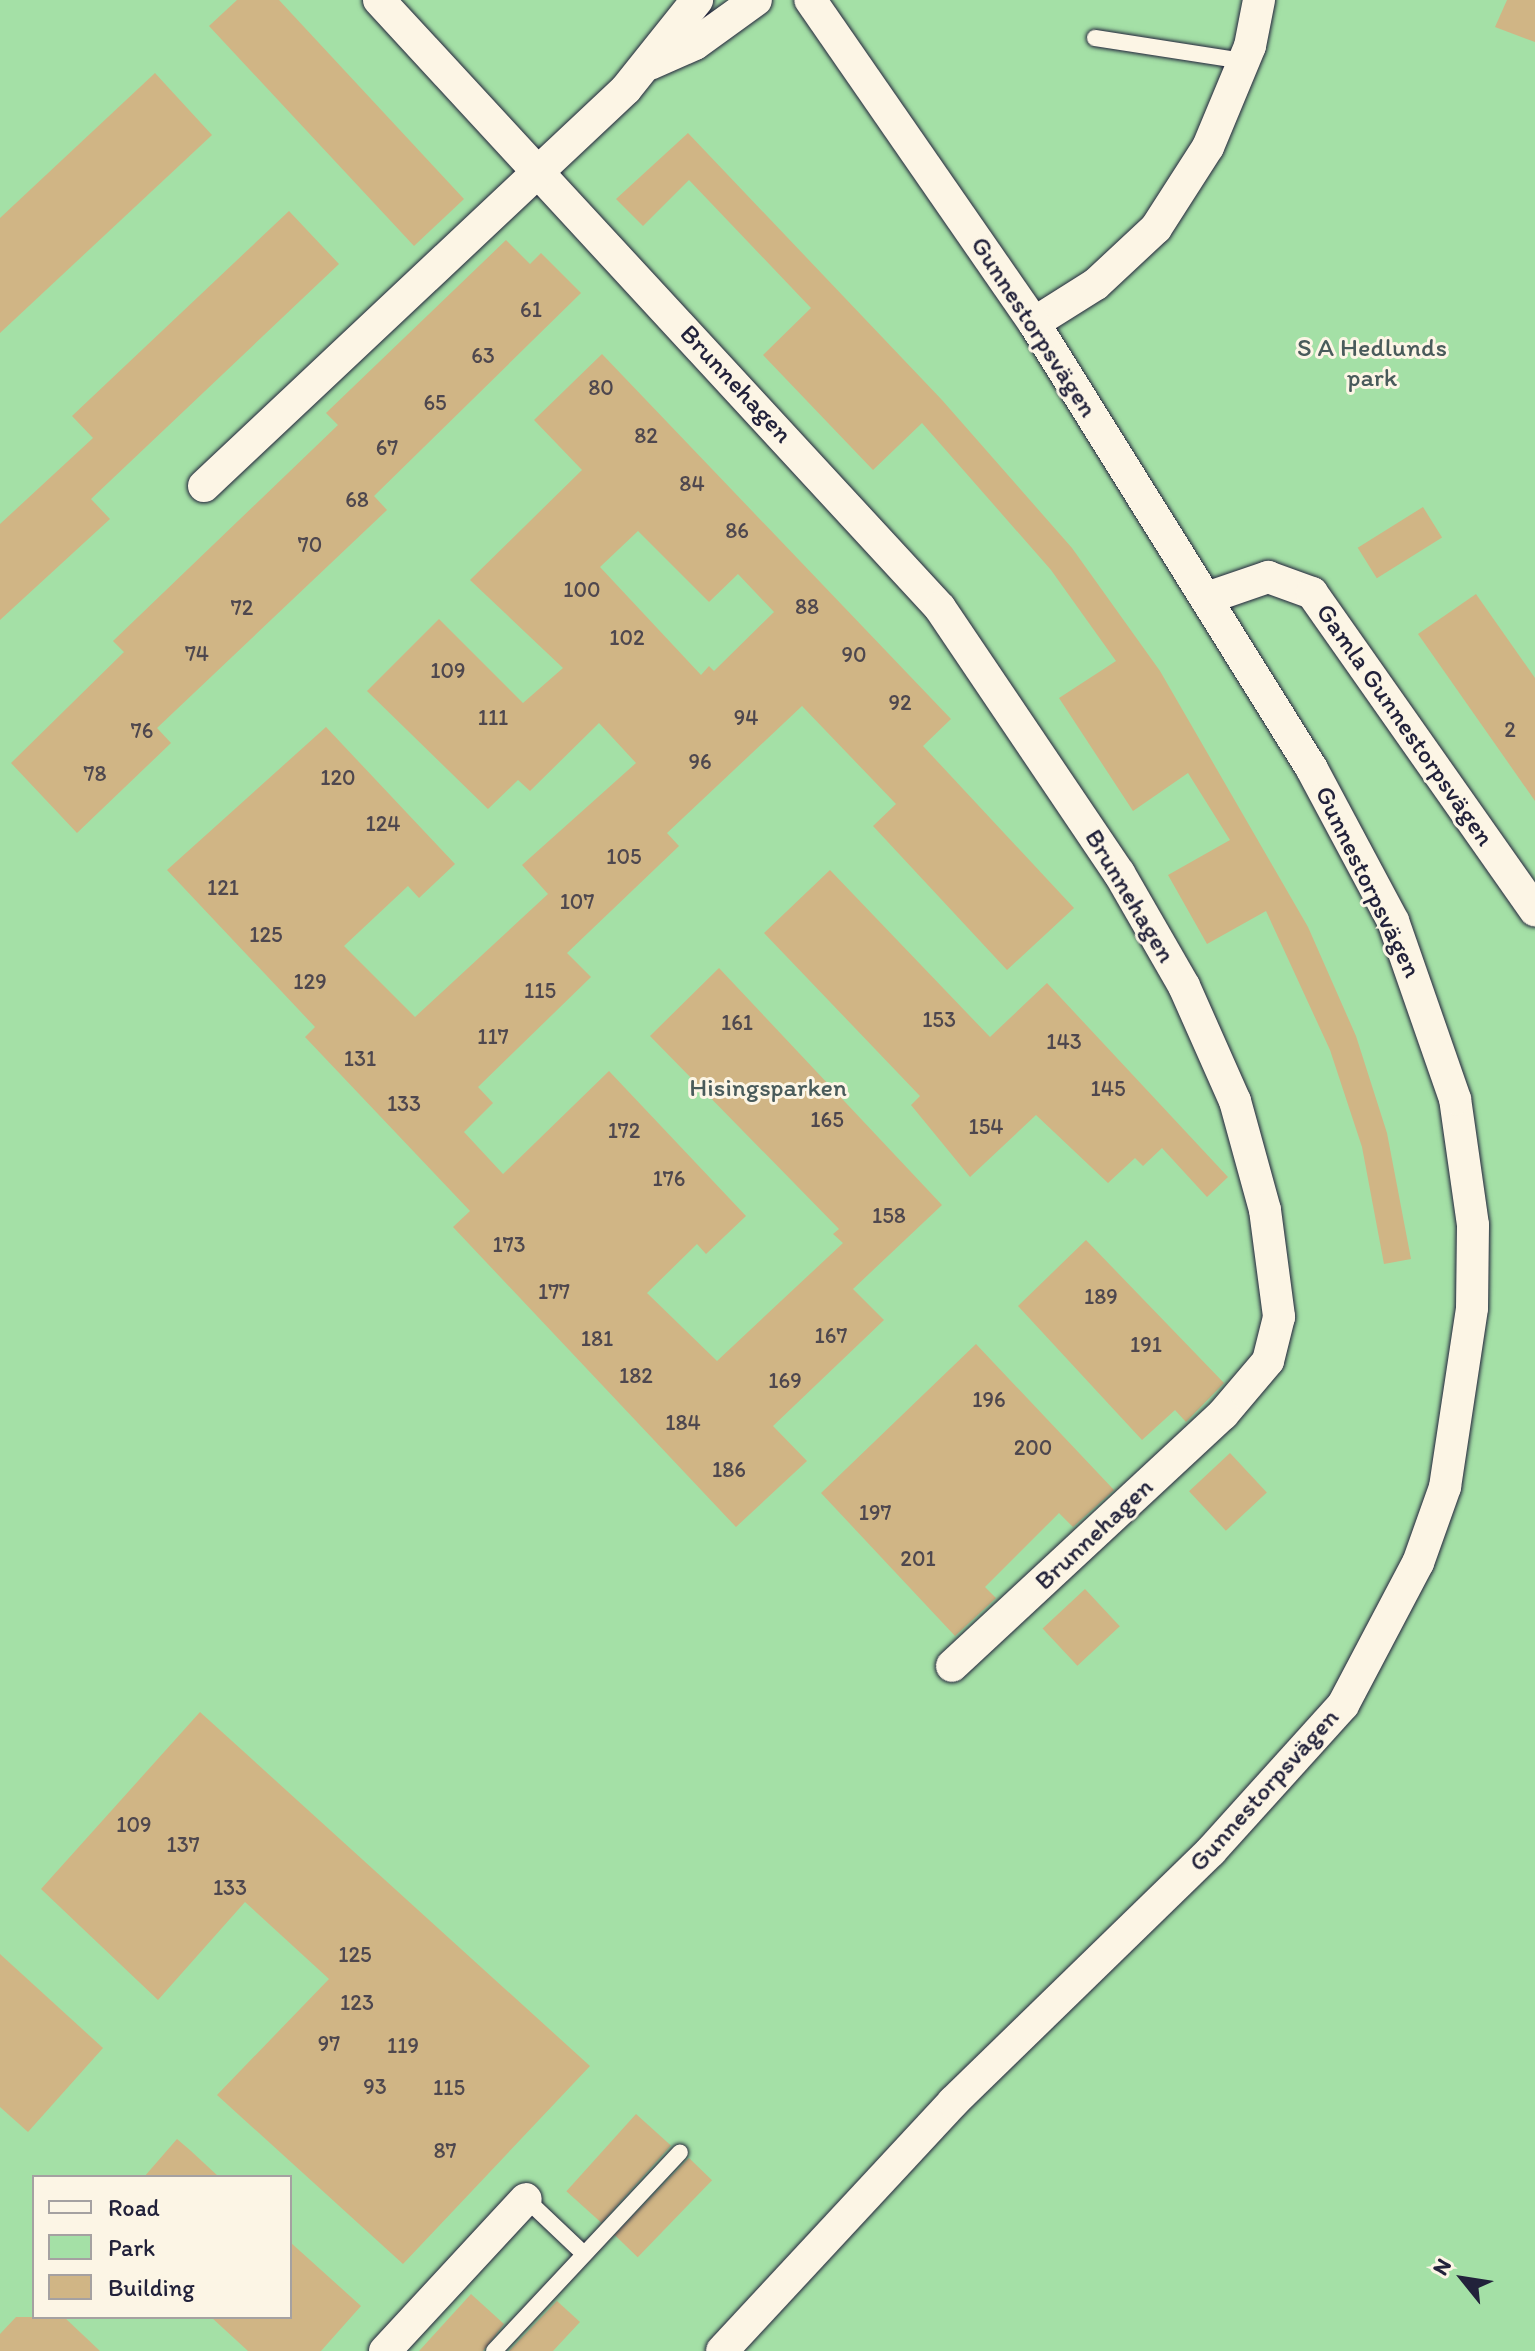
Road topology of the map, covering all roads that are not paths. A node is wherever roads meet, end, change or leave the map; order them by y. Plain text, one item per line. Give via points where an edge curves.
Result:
1 (379, 0) edge
2 (697, 0) edge
3 (756, 0) edge
4 (810, 0) edge
5 (1259, 0) edge
6 (1095, 38) dead end
7 (1244, 61) junction
8 (650, 64) junction
9 (539, 171) junction
10 (1034, 323) junction
11 (204, 486) dead end
12 (1207, 598) junction
13 (1535, 910) edge
14 (952, 1666) dead end
15 (680, 2152) dead end
16 (526, 2199) joint
17 (584, 2254) junction
18 (385, 2351) edge
19 (494, 2351) edge
20 (722, 2351) edge

1 - 9 street, Brunnehagen
2 - 8 street
3 - 8 street via 695,44
4 - 10 street, Gunnestorpsvägen
5 - 7 street
6 - 7 lane
7 - 10 street via 1208,147 1156,228 1096,284
8 - 9 street
9 - 11 street
9 - 14 street, Brunnehagen via 940,608 1119,873 1184,986 1239,1115 1265,1210 1279,1317 1268,1361 1223,1414
10 - 12 street, Gunnestorpsvägen
12 - 13 street, Gamla Gunnestorpsvägen via 1268,577 1312,593
12 - 20 street, Gunnestorpsvägen via 1312,769 1393,921 1455,1099 1473,1225 1472,1308 1445,1487 1384,1634 1343,1705 1300,1757 953,2102
15 - 17 lane
16 - 17 lane
16 - 18 street
17 - 19 lane

